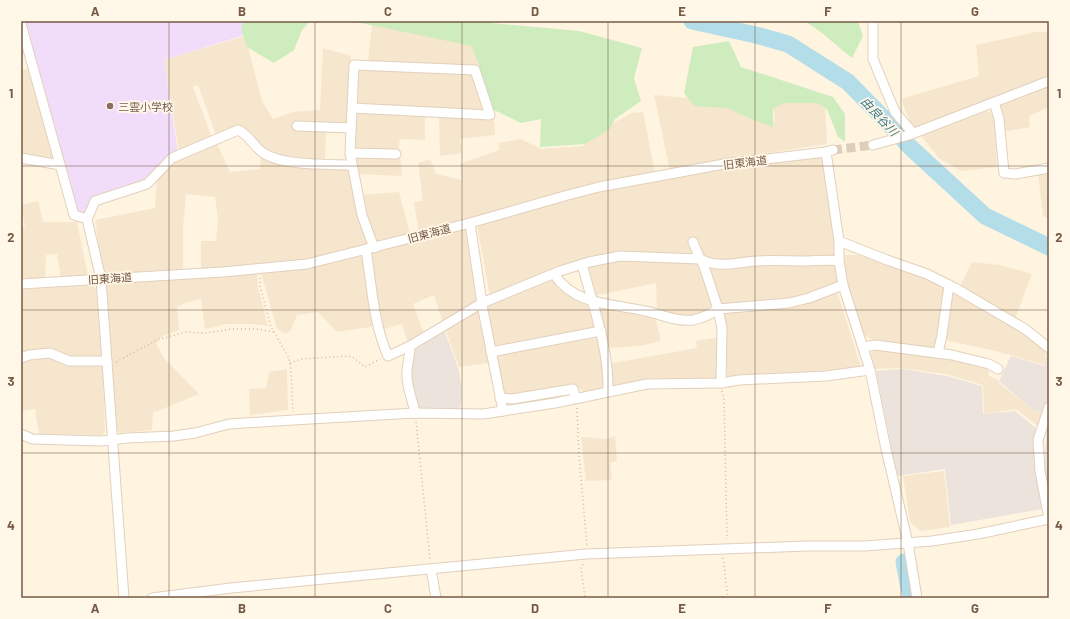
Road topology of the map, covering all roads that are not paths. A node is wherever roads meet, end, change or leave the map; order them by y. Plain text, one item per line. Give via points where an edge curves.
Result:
1 (873, 21) edge
2 (21, 24) edge
3 (1049, 81) edge
4 (994, 102) junction
5 (352, 108) junction
6 (297, 126) dead end
7 (351, 128) junction
8 (911, 134) junction
9 (873, 145) tunnel mouth
10 (350, 153) junction
11 (396, 154) dead end
12 (21, 158) edge
13 (60, 165) junction
14 (352, 165) junction
15 (1049, 168) edge
16 (87, 219) junction
17 (470, 223) junction
18 (839, 241) junction
19 (694, 242) dead end
20 (370, 249) junction
21 (700, 259) junction
22 (839, 261) junction
23 (582, 264) junction
24 (554, 274) junction
25 (101, 279) junction
26 (21, 284) edge
27 (843, 285) junction
28 (948, 285) junction
29 (592, 302) junction
30 (482, 303) junction
31 (718, 309) junction
32 (601, 331) junction
33 (410, 346) junction
34 (863, 347) junction
35 (1049, 348) edge
36 (491, 352) junction
37 (938, 353) junction
38 (21, 358) edge
39 (107, 364) junction
40 (870, 370) junction
41 (998, 370) dead end
42 (721, 383) junction
43 (608, 392) junction
44 (500, 398) junction
45 (576, 398) junction
46 (1049, 407) edge
47 (503, 411) junction
48 (415, 413) junction
49 (21, 434) edge
50 (113, 439) junction
51 (1049, 519) edge
52 (908, 543) junction
53 (431, 569) junction
54 (124, 598) edge
55 (152, 598) edge
56 (436, 598) edge
57 (917, 598) edge

1 - 8 street via 873,59 895,112
2 - 13 street
3 - 4 street
4 - 8 street
4 - 15 street via 999,119 1004,173 1015,174
5 - 5 street via 354,65 475,70 490,115
5 - 7 street
6 - 7 street
7 - 10 street
8 - 9 street
10 - 11 street
10 - 14 street
12 - 13 street
13 - 16 street via 74,215
14 - 16 street via 278,160 264,154 245,132 238,130 172,158 147,184 95,201
14 - 20 street
16 - 25 street
17 - 18 street, 旧東海道 via 599,187 724,164 830,151
17 - 20 street, 旧東海道
17 - 30 street
18 - 22 street
18 - 28 street via 927,274
19 - 21 street
20 - 25 street, 旧東海道 via 307,264
20 - 33 street via 378,326 383,346 388,356
21 - 22 street via 710,264 830,259
21 - 23 street via 620,256
21 - 31 street
22 - 27 street
23 - 24 street
23 - 29 street
24 - 29 street via 560,284
24 - 30 street
25 - 26 street, 旧東海道
25 - 39 street
27 - 31 street via 789,303
27 - 34 street
28 - 35 street via 1025,329
28 - 37 street
29 - 31 street via 645,311 673,319 693,320 710,315
29 - 32 street
30 - 33 street
30 - 36 street
31 - 42 street via 722,328
32 - 36 street
32 - 43 street via 608,374
33 - 48 street via 407,380
34 - 37 street via 875,345
34 - 40 street
36 - 44 street
37 - 41 street via 989,364
38 - 39 street via 50,353 69,360
39 - 50 street
40 - 42 street via 826,376
40 - 52 street
42 - 43 street via 647,384
43 - 45 street
44 - 45 street via 512,399 573,389
44 - 47 street
45 - 47 street
46 - 51 street via 1038,440 1040,471
47 - 48 street via 483,414
48 - 50 street via 229,424 174,436
49 - 50 street via 32,439
50 - 54 street
51 - 52 street via 978,534
52 - 53 street via 586,554
52 - 57 street
53 - 55 street
53 - 56 street

